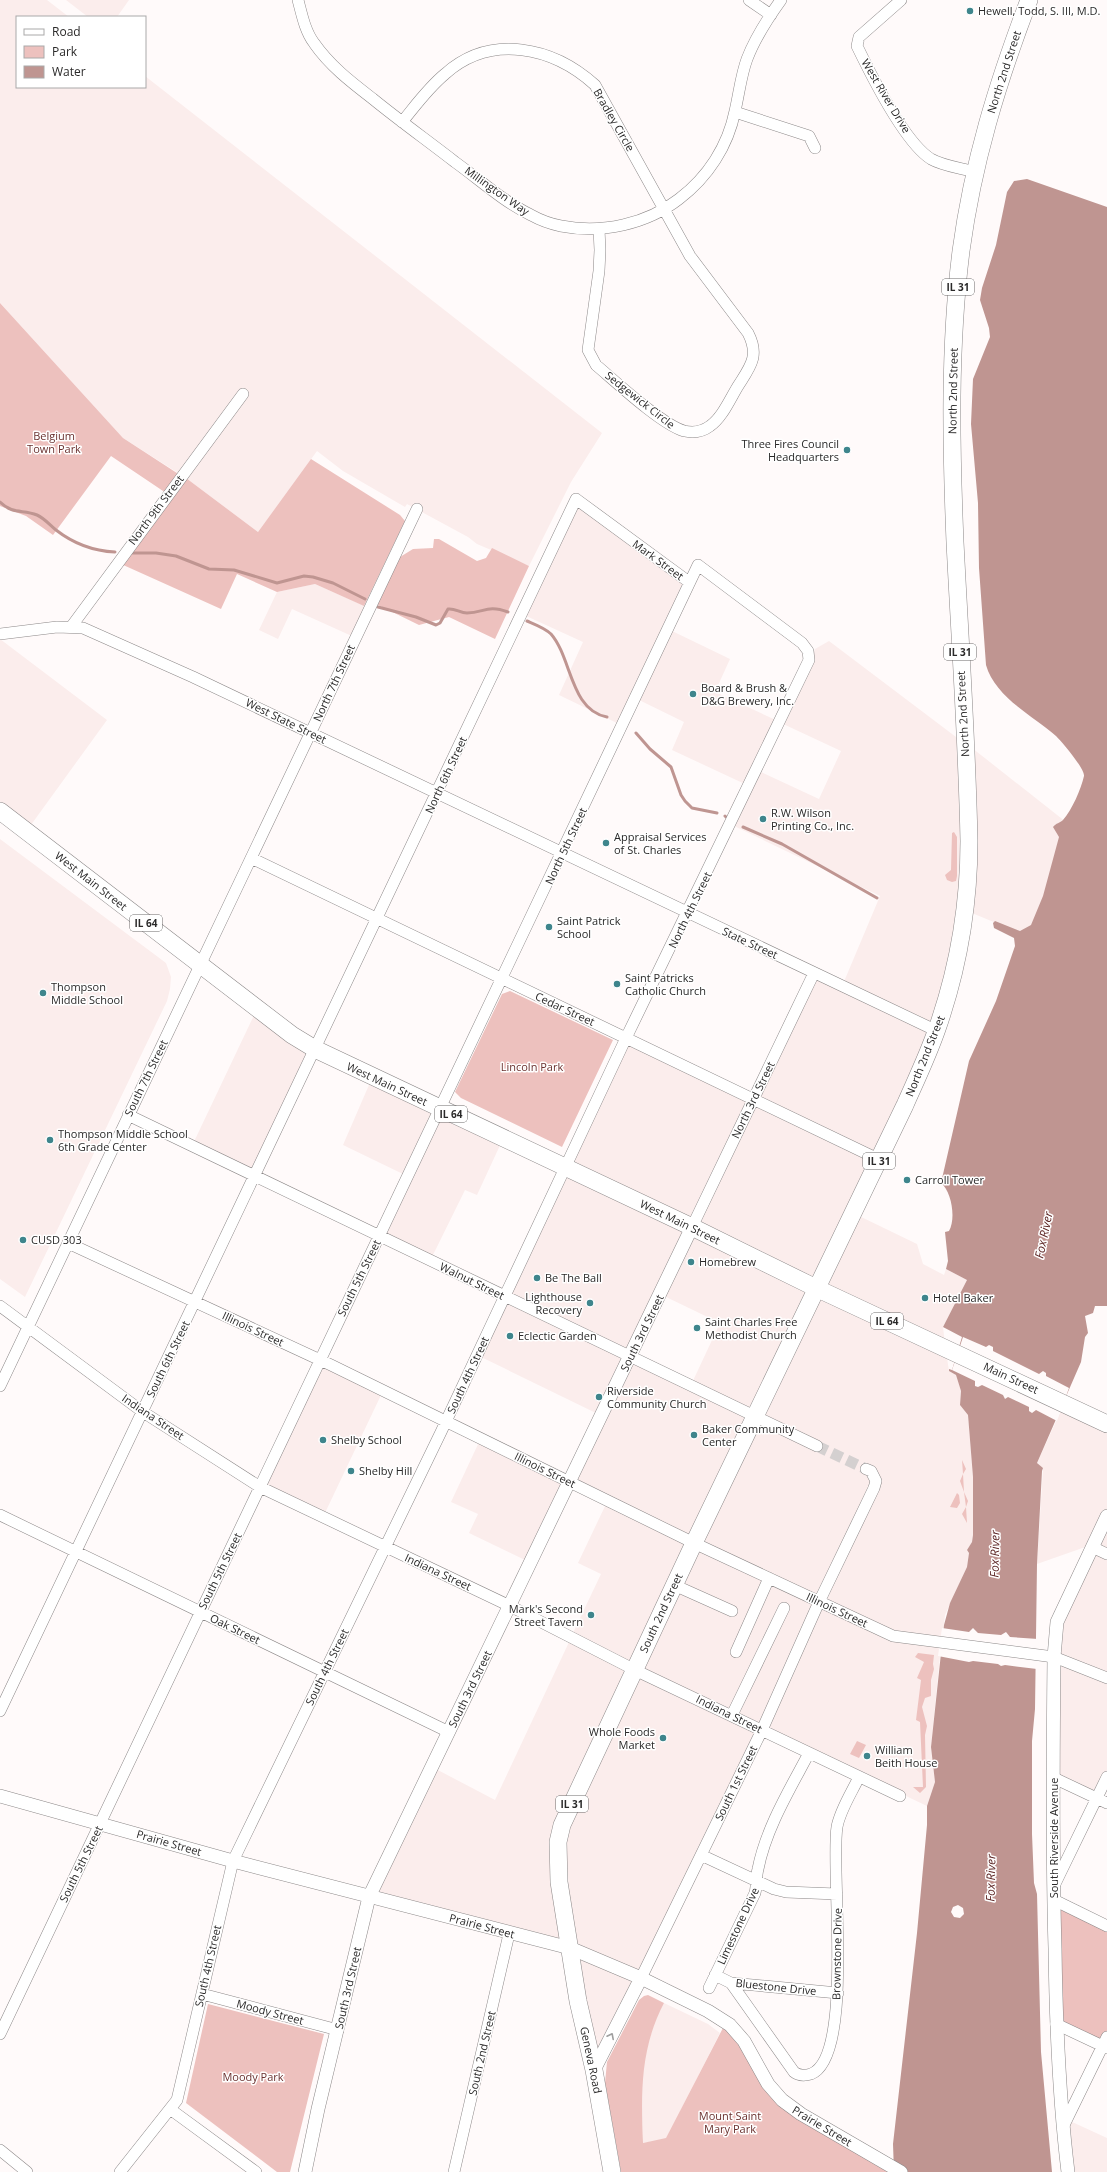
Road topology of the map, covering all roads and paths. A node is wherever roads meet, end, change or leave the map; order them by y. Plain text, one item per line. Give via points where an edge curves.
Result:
1 (298, 0) edge
2 (749, 0) edge
3 (781, 0) edge
4 (901, 0) edge
5 (1029, 0) edge
6 (771, 15) junction
7 (735, 112) junction
8 (402, 122) junction
9 (815, 148) dead end
10 (975, 172) junction
11 (664, 209) junction
12 (599, 228) junction
13 (243, 394) dead end
14 (576, 499) joint
15 (416, 509) dead end
16 (689, 582) junction
17 (71, 626) junction
18 (0, 634) edge
19 (808, 651) joint
20 (310, 733) junction
21 (437, 793) junction
22 (0, 811) edge
23 (562, 854) junction
24 (251, 858) junction
25 (688, 913) junction
26 (377, 919) junction
27 (199, 964) junction
28 (814, 973) junction
29 (502, 979) junction
30 (937, 1031) junction
31 (626, 1038) junction
32 (315, 1049) junction
33 (753, 1099) junction
34 (439, 1108) junction
35 (128, 1115) junction
36 (880, 1160) junction
37 (565, 1167) junction
38 (253, 1175) junction
39 (692, 1227) junction
40 (379, 1237) junction
41 (68, 1243) junction
42 (816, 1288) junction
43 (504, 1297) junction
44 (195, 1302) junction
45 (0, 1306) edge
46 (28, 1328) junction
47 (631, 1356) junction
48 (320, 1360) junction
49 (0, 1386) edge
50 (143, 1412) junction
51 (755, 1417) junction
52 (446, 1422) junction
53 (1107, 1424) edge
54 (817, 1446) tunnel mouth
55 (870, 1472) dead end
56 (570, 1482) junction
57 (260, 1487) junction
58 (0, 1515) edge
59 (1107, 1516) edge
60 (694, 1544) junction
61 (386, 1547) junction
62 (1092, 1547) junction
63 (76, 1551) junction
64 (1107, 1554) edge
65 (769, 1578) junction
66 (674, 1585) junction
67 (819, 1602) junction
68 (510, 1606) junction
69 (784, 1608) dead end
70 (732, 1611) dead end
71 (200, 1612) junction
72 (736, 1652) dead end
73 (1054, 1657) junction
74 (635, 1669) junction
75 (325, 1672) junction
76 (1107, 1678) edge
77 (0, 1711) edge
78 (732, 1715) junction
79 (762, 1730) junction
80 (449, 1732) junction
81 (809, 1752) junction
82 (859, 1777) junction
83 (1107, 1777) edge
84 (1054, 1778) junction
85 (0, 1796) edge
86 (900, 1796) dead end
87 (1102, 1801) edge
88 (101, 1824) junction
89 (701, 1855) junction
90 (233, 1861) junction
91 (758, 1881) junction
92 (1054, 1887) junction
93 (837, 1894) junction
94 (370, 1897) junction
95 (1054, 1900) junction
96 (1107, 1926) edge
97 (509, 1934) junction
98 (570, 1948) junction
99 (715, 1975) junction
100 (641, 1978) junction
101 (731, 1983) junction
102 (709, 1988) dead end
103 (838, 1993) junction
104 (202, 1994) junction
105 (1056, 2024) junction
106 (338, 2030) junction
107 (0, 2034) edge
108 (1106, 2043) edge
109 (594, 2070) junction
110 (170, 2109) junction
111 (1063, 2127) junction
112 (0, 2150) edge
113 (27, 2172) edge
114 (120, 2172) edge
115 (256, 2172) edge
116 (305, 2172) edge
117 (454, 2172) edge
118 (612, 2172) edge
119 (901, 2172) edge
120 (1068, 2172) edge

1 - 8 street, Millington Way via 304,22 324,56 338,71
2 - 6 street
3 - 6 street, Millington Way
4 - 10 street, West River Drive via 859,37 857,46 888,104 923,153 932,159
5 - 10 main road, North 2nd Street / IL 31 via 1005,64 980,145
6 - 7 street, Millington Way via 747,59
7 - 9 street via 809,136
7 - 11 street, Millington Way via 724,144 706,174 679,200
8 - 11 street, Bradley Circle via 446,72 467,59 513,49 535,51 559,59 595,85
8 - 12 street, Millington Way via 503,198 531,215 562,226
10 - 30 main road, North 2nd Street / IL 31 via 961,252 952,404 952,480 969,862 962,933
11 - 12 street, Millington Way via 632,223
11 - 12 street, Sedgewick Circle via 690,256 748,334 754,348 749,368 715,422 700,431 685,431 671,425 596,365 590,356 589,341 600,250
13 - 17 street, North 9th Street
14 - 16 street, Mark Street
14 - 21 street, North 6th Street
15 - 20 street, North 7th Street
16 - 19 street, Mark Street via 698,565 802,643
16 - 23 street, North 5th Street
17 - 18 street, West State Street
17 - 20 street, West State Street via 98,634
19 - 25 street, North 4th Street via 809,660
20 - 21 street, West State Street
20 - 24 street, North 7th Street
21 - 23 street, West State Street
21 - 26 street, North 6th Street
22 - 27 main road, West Main Street / IL 64
23 - 25 street, State Street
23 - 29 street, North 5th Street
24 - 26 street, Cedar Street
24 - 27 street, North 7th Street
25 - 28 street, State Street
25 - 31 street, North 4th Street
26 - 29 street, Cedar Street
26 - 32 street, North 6th Street
27 - 32 main road, West Main Street / IL 64 via 292,1035
27 - 35 street, South 7th Street
28 - 30 street, State Street
28 - 33 street, North 3rd Street
29 - 31 street, Cedar Street
29 - 34 street, North 5th Street
30 - 36 main road, North 2nd Street / IL 31
31 - 33 street, Cedar Street
31 - 37 street, North 4th Street
32 - 34 main road, West Main Street / IL 64
32 - 38 street, South 6th Street
33 - 36 street, Cedar Street
33 - 39 street, North 3rd Street
34 - 37 main road, West Main Street / IL 64
34 - 40 street, South 5th Street
35 - 38 street, Walnut Street
35 - 41 street, South 7th Street
36 - 42 main road, North 2nd Street / IL 31
37 - 39 main road, West Main Street / IL 64
37 - 43 street, South 4th Street
38 - 40 street, Walnut Street
38 - 44 street, South 6th Street
39 - 42 main road, West Main Street / IL 64
39 - 47 street, South 3rd Street
40 - 43 street, Walnut Street
40 - 48 street, South 5th Street
41 - 44 street, Illinois Street
41 - 46 street, South 7th Street
42 - 51 main road, South 2nd Street / IL 31
42 - 53 main road, Main Street / IL 64
43 - 47 street, Walnut Street
43 - 52 street, South 4th Street
44 - 48 street, Illinois Street
44 - 50 street, South 6th Street
45 - 46 street, Indiana Street
46 - 49 street, South 7th Street
46 - 50 street, Indiana Street
47 - 51 street, Walnut Street
47 - 56 street, South 3rd Street
48 - 52 street, Illinois Street
48 - 57 street, South 5th Street
50 - 57 street, Indiana Street
50 - 63 street, South 6th Street
51 - 54 street, Walnut Street
51 - 60 main road, South 2nd Street / IL 31
52 - 56 street, Illinois Street
52 - 61 street, South 4th Street
55 - 67 street, South 1st Street via 876,1481 874,1488
56 - 60 street, Illinois Street
56 - 68 street, South 3rd Street
57 - 61 street, Indiana Street
57 - 71 street, South 5th Street
58 - 63 street, Oak Street
59 - 62 street, South Riverside Avenue
60 - 65 street, Illinois Street
60 - 66 main road, South 2nd Street / IL 31
61 - 68 street, Indiana Street
61 - 75 street, South 4th Street
62 - 64 street
62 - 73 street, South Riverside Avenue via 1057,1622
63 - 71 street, Oak Street
63 - 77 street, South 6th Street
65 - 67 street, Illinois Street
65 - 72 street
66 - 70 street
66 - 74 main road, South 2nd Street / IL 31
67 - 73 street, Illinois Street via 893,1636
67 - 79 street, South 1st Street
68 - 74 street, Indiana Street
68 - 80 street, South 3rd Street
69 - 78 street
71 - 75 street, Oak Street
71 - 88 street, South 5th Street
73 - 76 street, Illinois Street
73 - 84 street, South Riverside Avenue
74 - 78 street, Indiana Street
74 - 98 main road, South 2nd Street / IL 31 via 562,1825 558,1842 559,1876
75 - 80 street, Oak Street
75 - 90 street, South 4th Street
78 - 79 street, Indiana Street
79 - 81 street, Indiana Street
79 - 89 street, South 1st Street
80 - 94 street, South 3rd Street
81 - 82 street, Indiana Street
81 - 91 street, Limestone Drive via 763,1850 757,1870
82 - 86 street, Indiana Street
82 - 93 street, Brownstone Drive via 837,1827
83 - 87 street
84 - 87 street
84 - 92 street, South Riverside Avenue
85 - 88 street, Prairie Street
87 - 92 street
88 - 90 street, Prairie Street
88 - 107 street, South 5th Street
89 - 91 street
89 - 100 street, South 1st Street
90 - 94 street, Prairie Street
90 - 104 street, South 4th Street
91 - 93 street via 786,1892
91 - 99 street, Limestone Drive via 755,1893
92 - 95 street, South Riverside Avenue
93 - 103 street, Brownstone Drive
94 - 97 street, Prairie Street
94 - 106 street, South 3rd Street
95 - 96 street
95 - 105 street, South Riverside Avenue
97 - 98 street, Prairie Street
97 - 117 street, South 2nd Street
98 - 100 street, Prairie Street
98 - 109 main road, Geneva Road / IL 31 via 578,2001
99 - 101 street, Bluestone Drive
99 - 102 street, Limestone Drive
109 -> 100 street
100 - 119 street, Prairie Street via 730,2025 744,2041 768,2084 782,2100 801,2114
101 - 103 street, Bluestone Drive
101 - 103 street, Brownstone Drive via 786,2062 798,2075 813,2073 822,2062 832,2035
104 - 106 street, Moody Street
104 - 110 street, South 4th Street via 177,2100
105 - 108 street
105 - 111 street, South Riverside Avenue
106 - 116 street, South 3rd Street
108 - 111 street
109 - 118 main road, Geneva Road / IL 31
110 - 114 street, South 4th Street
110 - 115 street
111 - 120 street, South Riverside Avenue
112 - 113 street

